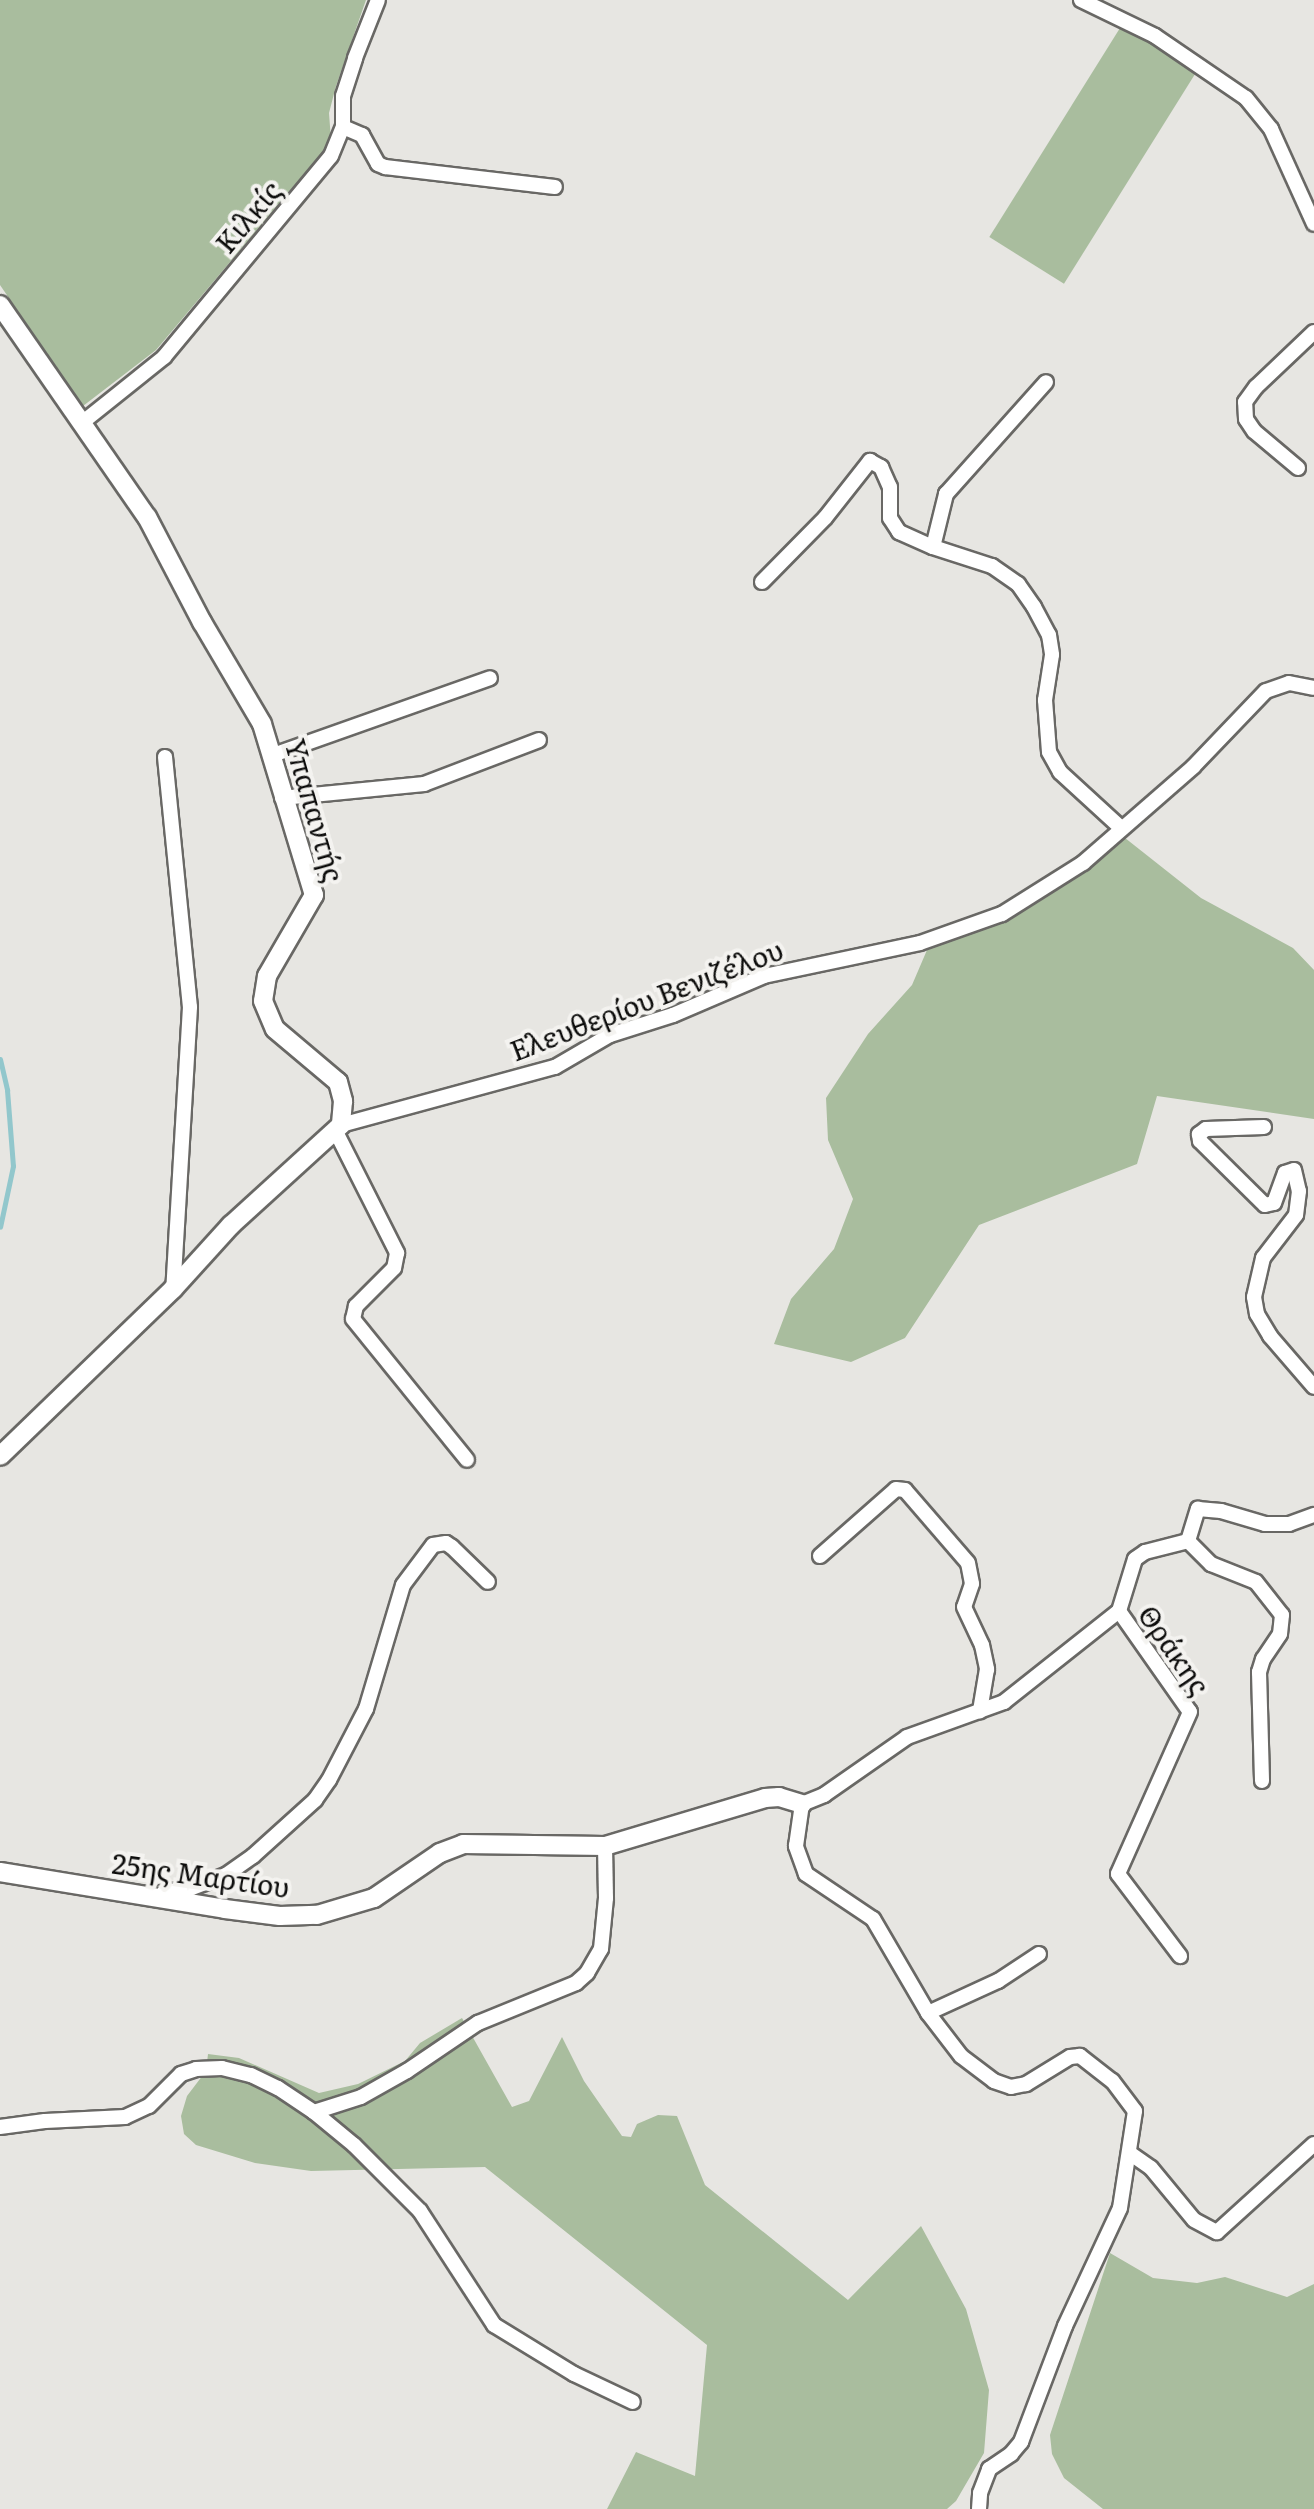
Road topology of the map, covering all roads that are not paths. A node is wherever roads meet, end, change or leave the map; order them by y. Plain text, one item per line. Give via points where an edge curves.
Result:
1 (378, 0) edge
2 (1081, 0) edge
3 (343, 127) junction
4 (555, 187) dead end
5 (1314, 224) edge
6 (0, 305) edge
7 (1314, 332) edge
8 (1046, 382) dead end
9 (83, 422) junction
10 (1298, 468) dead end
11 (933, 547) junction
12 (762, 582) dead end
13 (490, 678) dead end
14 (1314, 688) edge
15 (539, 740) dead end
16 (273, 755) junction
17 (165, 757) dead end
18 (282, 798) junction
19 (1120, 827) junction
20 (338, 1127) junction
21 (1264, 1127) dead end
22 (173, 1289) junction
23 (1314, 1387) edge
24 (0, 1456) edge
25 (467, 1460) dead end
26 (1314, 1515) edge
27 (1188, 1541) junction
28 (820, 1556) dead end
29 (488, 1582) dead end
30 (1119, 1611) junction
31 (980, 1711) junction
32 (1262, 1781) dead end
33 (802, 1804) junction
34 (605, 1846) junction
35 (0, 1872) edge
36 (160, 1898) junction
37 (1039, 1954) dead end
38 (1180, 1956) dead end
39 (928, 2013) junction
40 (314, 2112) junction
41 (0, 2127) edge
42 (1314, 2144) edge
43 (1131, 2154) junction
44 (633, 2402) dead end
45 (979, 2509) edge

1 - 3 street, Κιλκίς via 343,96
2 - 5 street via 1155,36 1246,98 1271,129
3 - 4 street via 362,135 385,167
3 - 9 street, Κιλκίς via 331,156 164,357
6 - 9 street, Υπαπαντής
7 - 10 street via 1245,402 1246,419 1254,431
8 - 11 street via 946,494
9 - 16 street, Υπαπαντής via 160,539 251,704
11 - 12 street via 899,532 890,518 888,477 870,461 825,518
11 - 19 street via 992,566 1018,584 1034,607 1049,635 1052,655 1045,700 1049,752 1060,772
13 - 16 street
14 - 19 street, Ελευθερίου Βενιζέλου via 1289,683 1266,691 1193,767
15 - 18 street via 424,784
16 - 18 street, Υπαπαντής
17 - 22 street via 190,1007
18 - 20 street, Υπαπαντής via 314,895 267,976 263,1001 275,1029 338,1082 343,1101
19 - 20 street, Ελευθερίου Βενιζέλου via 1049,888 957,932 764,976 610,1035 555,1067
20 - 22 street via 231,1225
20 - 25 street via 397,1253 394,1268 356,1306 353,1319
21 - 23 street via 1206,1129 1199,1134 1200,1141 1265,1205 1274,1203 1285,1173 1294,1170 1299,1191 1296,1215 1263,1258 1254,1297 1270,1336
22 - 24 street
26 - 27 street via 1289,1524 1265,1524 1198,1509
27 - 30 street via 1135,1559
27 - 32 street via 1211,1564 1256,1582 1282,1615 1280,1634 1263,1659 1258,1680
28 - 31 street via 896,1489 905,1490 968,1563 972,1584 964,1607 987,1669
29 - 36 street via 452,1547 433,1545 403,1585 366,1709 315,1800 226,1875 164,1892
30 - 31 street, Θράκης via 1012,1697
30 - 38 street, Θράκης via 1190,1712 1118,1874
31 - 33 street, Θράκης via 907,1737 824,1795
33 - 34 street, 25ης Μαρτίου via 765,1798
33 - 39 street via 796,1846 806,1874 873,1919
34 - 36 street, 25ης Μαρτίου via 463,1844 440,1853 374,1898 317,1915 280,1916
34 - 40 street via 601,1949 576,1983 478,2023 388,2083
35 - 36 street, 25ης Μαρτίου
37 - 39 street via 998,1981
39 - 43 street via 961,2056 1004,2086 1026,2084 1070,2057 1088,2060 1133,2106
40 - 41 street via 251,2075 196,2069 181,2074 149,2106 125,2117
40 - 44 street via 420,2211 494,2325
42 - 43 street via 1217,2232 1194,2220 1151,2168
43 - 45 street via 1120,2208 1065,2326 1021,2442 989,2469

